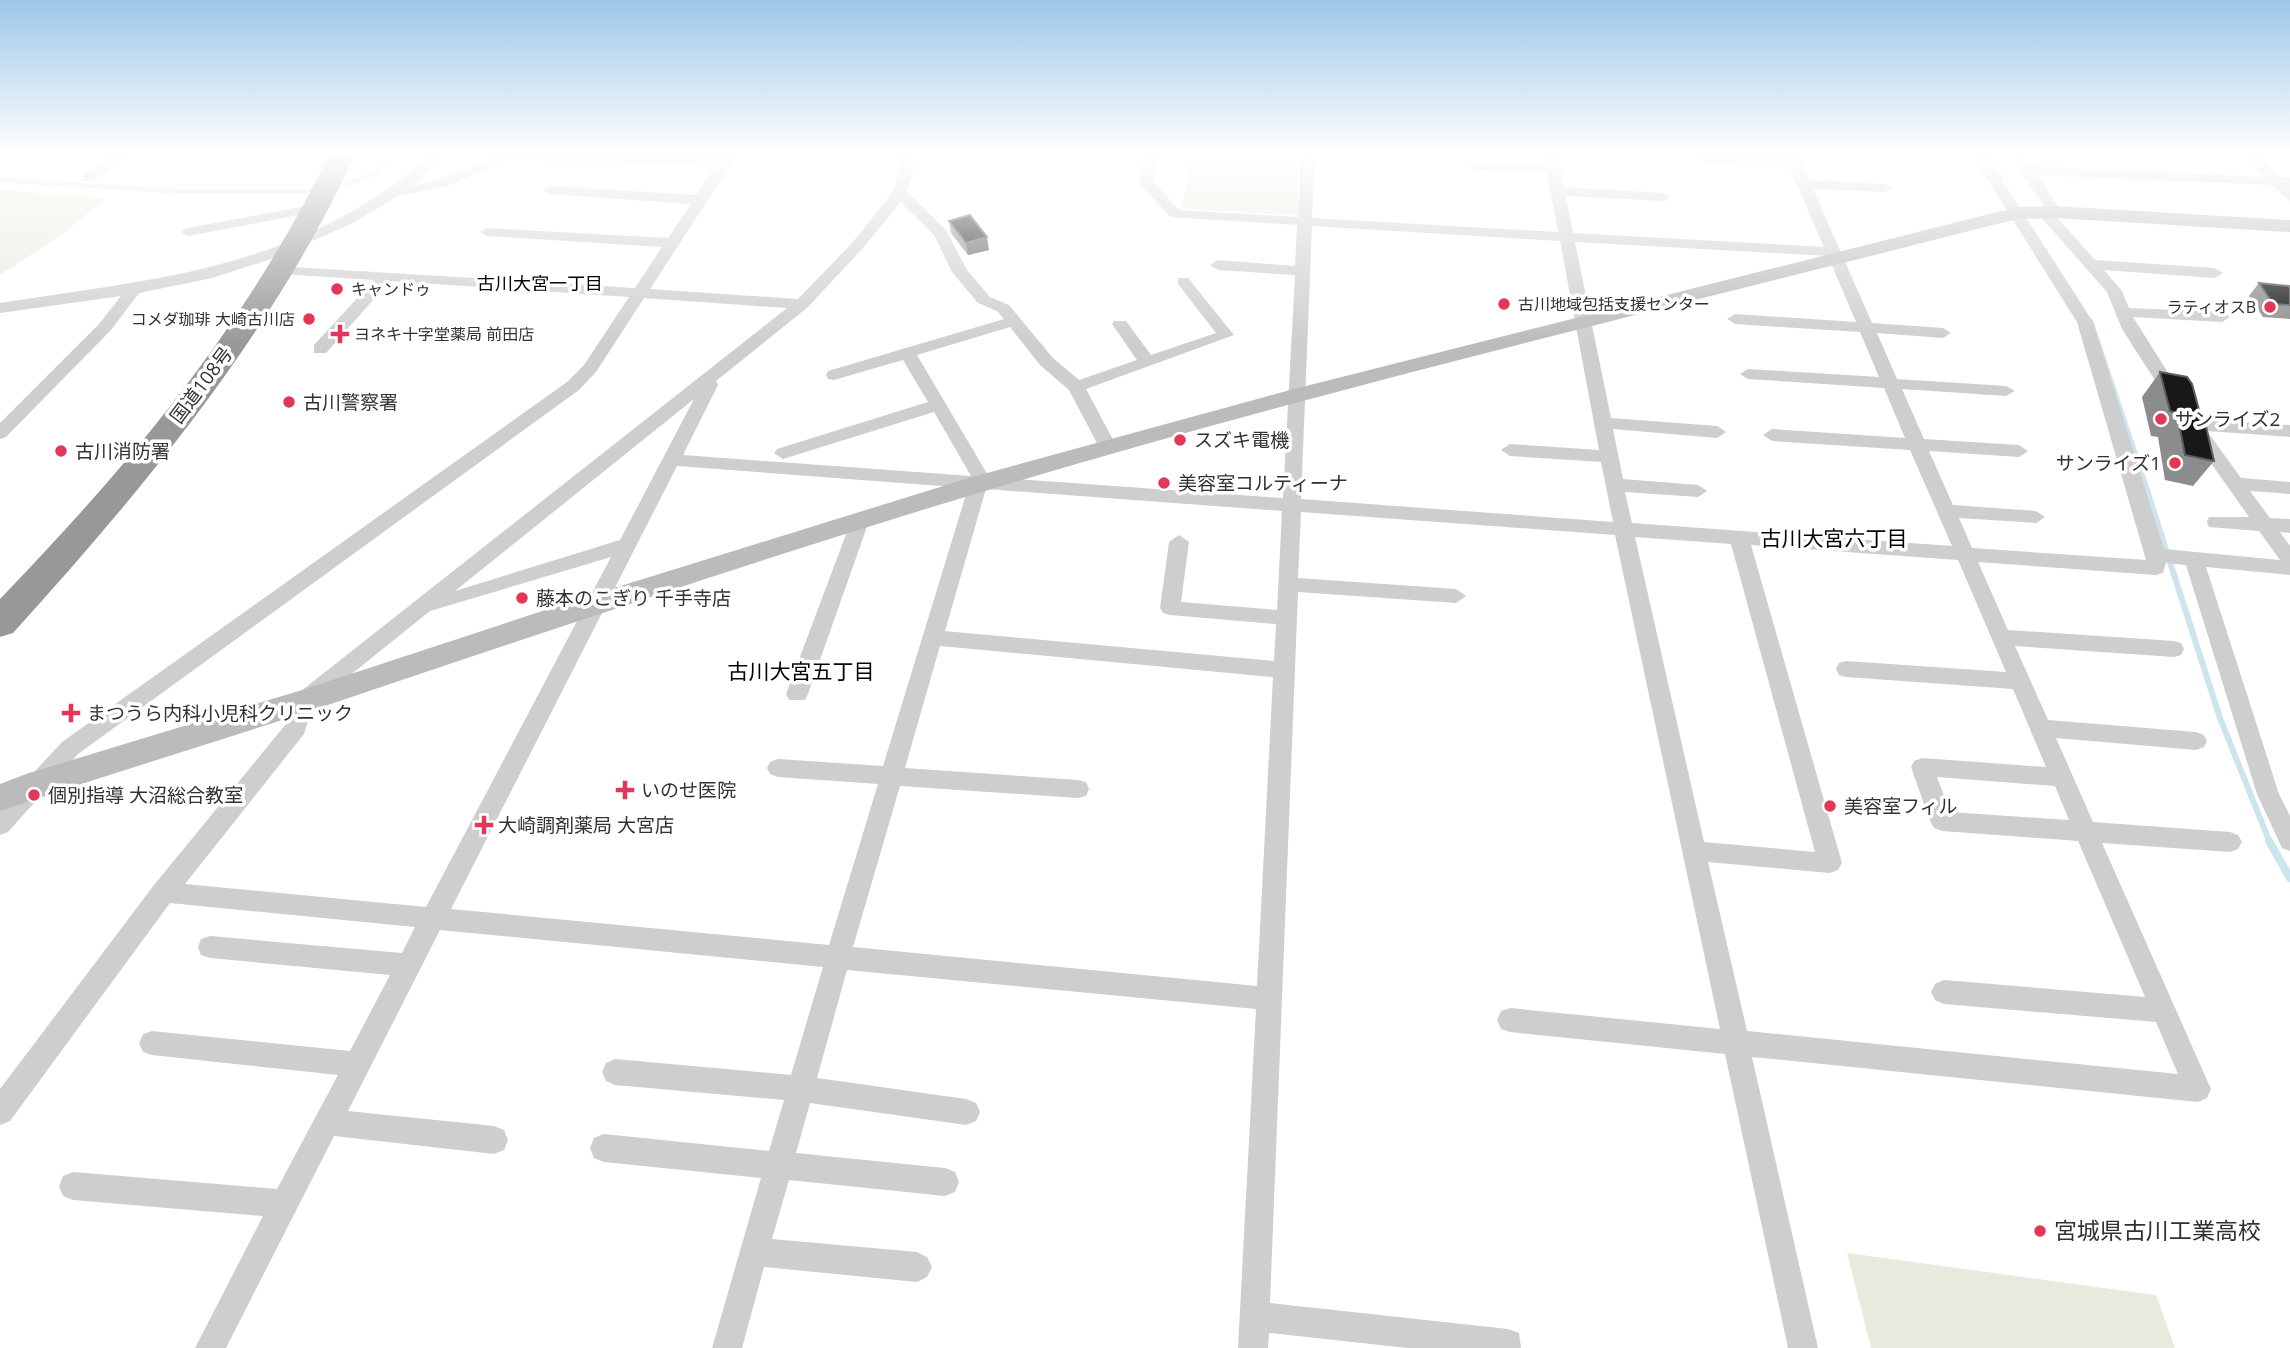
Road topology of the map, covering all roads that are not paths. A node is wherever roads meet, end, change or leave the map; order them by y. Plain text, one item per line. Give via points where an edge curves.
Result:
1 (263, 218) edge
2 (311, 218) edge
3 (345, 218) edge
4 (688, 218) edge
5 (880, 218) edge
6 (926, 218) edge
7 (1239, 218) edge
8 (1306, 218) edge
9 (1563, 218) edge
10 (1817, 218) edge
11 (2010, 218) edge
12 (2035, 218) edge
13 (2039, 218) edge
14 (2130, 218) edge
15 (1306, 222) junction
16 (2290, 226) edge
17 (188, 232) dead end
18 (487, 232) dead end
19 (1567, 237) junction
20 (298, 242) junction
21 (671, 243) junction
22 (1833, 255) junction
23 (1218, 265) dead end
24 (2094, 265) junction
25 (281, 269) junction
26 (1304, 271) junction
27 (2215, 273) dead end
28 (386, 276) junction
29 (1183, 281) dead end
30 (135, 288) junction
31 (638, 293) junction
32 (802, 304) junction
33 (0, 308) edge
34 (2122, 312) junction
35 (2221, 317) dead end
36 (1735, 319) dead end
37 (1014, 321) junction
38 (1582, 323) junction
39 (1120, 324) dead end
40 (1864, 328) junction
41 (1943, 333) dead end
42 (320, 349) dead end
43 (907, 353) junction
44 (1148, 363) junction
45 (1748, 374) dead end
46 (834, 375) dead end
47 (714, 377) junction
48 (1888, 383) junction
49 (1076, 387) junction
50 (2006, 391) dead end
51 (1299, 395) junction
52 (938, 405) junction
53 (1602, 424) junction
54 (2193, 425) junction
55 (2290, 431) edge
56 (1717, 432) dead end
57 (0, 433) edge
58 (1772, 435) dead end
59 (1915, 444) junction
60 (1108, 447) junction
61 (1510, 450) dead end
62 (2019, 451) dead end
63 (783, 453) dead end
64 (1609, 457) junction
65 (671, 460) junction
66 (978, 484) junction
67 (2234, 484) junction
68 (1614, 485) junction
69 (2290, 488) edge
70 (1698, 491) dead end
71 (1293, 504) junction
72 (1944, 511) junction
73 (2036, 517) dead end
74 (860, 521) junction
75 (2216, 522) dead end
76 (2264, 525) junction
77 (2290, 526) edge
78 (1623, 527) junction
79 (1739, 537) junction
80 (1179, 542) dead end
81 (626, 545) junction
82 (1963, 555) junction
83 (2156, 555) junction
84 (2190, 559) junction
85 (2290, 560) edge
86 (2290, 568) edge
87 (1289, 584) junction
88 (1456, 596) dead end
89 (595, 604) junction
90 (420, 609) junction
91 (1288, 618) junction
92 (0, 623) edge
93 (1999, 637) junction
94 (932, 638) junction
95 (2174, 649) dead end
96 (1846, 669) dead end
97 (1285, 670) junction
98 (2018, 681) junction
99 (797, 694) dead end
100 (304, 701) junction
101 (2039, 728) junction
102 (2196, 741) dead end
103 (778, 768) dead end
104 (891, 775) junction
105 (2061, 777) junction
106 (37, 783) junction
107 (1078, 789) dead end
108 (0, 797) edge
109 (0, 825) edge
110 (2085, 831) junction
111 (2290, 841) edge
112 (2230, 842) dead end
113 (1694, 851) junction
114 (162, 892) junction
115 (433, 918) junction
116 (210, 947) dead end
117 (838, 957) junction
118 (408, 965) junction
119 (1944, 992) dead end
120 (1270, 999) junction
121 (2164, 1011) junction
122 (1510, 1020) dead end
123 (1736, 1041) junction
124 (152, 1043) dead end
125 (356, 1064) junction
126 (615, 1072) dead end
127 (801, 1089) junction
128 (0, 1112) edge
129 (966, 1112) dead end
130 (327, 1122) junction
131 (495, 1140) dead end
132 (604, 1148) dead end
133 (779, 1166) junction
134 (944, 1182) dead end
135 (73, 1186) dead end
136 (284, 1204) junction
137 (754, 1252) junction
138 (917, 1267) dead end
139 (1254, 1316) junction
140 (1508, 1344) dead end
141 (210, 1348) edge
142 (727, 1348) edge
143 (1253, 1348) edge
144 (1804, 1348) edge

1 - 17 street
2 - 20 highway, 国道108号
3 - 20 street
4 - 21 street
5 - 32 street
6 - 37 street via 941,233 960,272 984,300 1003,308
7 - 15 street
8 - 15 street
9 - 19 street
10 - 22 street
11 - 22 street
12 - 83 street via 2085,322
13 - 24 street
14 - 16 street
15 - 19 street
15 - 26 street
18 - 21 street
19 - 22 street
19 - 38 street
20 - 25 highway, 国道108号
20 - 30 street via 191,278
21 - 31 street
22 - 38 street
22 - 40 street
23 - 26 street
24 - 27 street
24 - 34 street via 2114,291
25 - 28 street
25 - 92 highway, 国道108号 via 194,397 77,541
26 - 51 street
28 - 31 street
28 - 42 street
29 - 44 street via 1226,335
30 - 33 street
30 - 57 street via 105,327
31 - 32 street
31 - 106 street via 590,368 573,386 70,748
32 - 47 street
34 - 35 street
34 - 54 street
36 - 40 street
37 - 43 street
37 - 49 street via 1046,361
38 - 51 street
38 - 53 street
39 - 44 street
40 - 41 street
40 - 48 street
43 - 46 street
43 - 52 street
44 - 49 street
45 - 48 street
47 - 65 street
47 - 90 street
48 - 50 street
48 - 59 street
49 - 60 street
51 - 60 street
51 - 71 street
52 - 63 street
52 - 66 street via 980,474
53 - 56 street
53 - 64 street
54 - 55 street
54 - 67 street
58 - 59 street
59 - 62 street
59 - 72 street
60 - 66 street
61 - 64 street
64 - 68 street
65 - 66 street
65 - 81 street
66 - 71 street
66 - 74 street
66 - 94 street
67 - 69 street
67 - 76 street
68 - 70 street
68 - 78 street
71 - 78 street
71 - 87 street
72 - 73 street
72 - 82 street
74 - 89 street
74 - 99 street
75 - 76 street
76 - 77 street
76 - 85 street
78 - 79 street
78 - 113 street
79 - 82 street
79 - 113 street via 1830,863
80 - 91 street via 1170,608
81 - 89 street
81 - 90 street
82 - 83 street via 2156,568
82 - 93 street
83 - 84 street
84 - 86 street
84 - 111 street via 2268,794
87 - 88 street
87 - 91 street
89 - 100 street
89 - 115 street
90 - 100 street
91 - 97 street
93 - 95 street
93 - 98 street
94 - 97 street
94 - 104 street
96 - 98 street
97 - 120 street
98 - 101 street
100 - 106 street
100 - 114 street via 296,728
101 - 102 street
101 - 105 street
103 - 104 street
104 - 107 street
104 - 117 street
105 - 110 street
105 - 110 street via 1922,767 1941,821
106 - 108 street
106 - 109 street
110 - 112 street
110 - 121 street
113 - 123 street
114 - 115 street
114 - 128 street via 66,1016
115 - 117 street
115 - 118 street
116 - 118 street
117 - 120 street
117 - 127 street
118 - 125 street
119 - 121 street
120 - 139 street
121 - 123 street via 2198,1089
122 - 123 street
123 - 144 street
124 - 125 street
125 - 130 street
126 - 127 street
127 - 129 street
127 - 133 street
130 - 131 street
130 - 136 street
132 - 133 street
133 - 134 street
133 - 137 street
135 - 136 street
136 - 141 street
137 - 138 street
137 - 142 street
139 - 140 street
139 - 143 street

